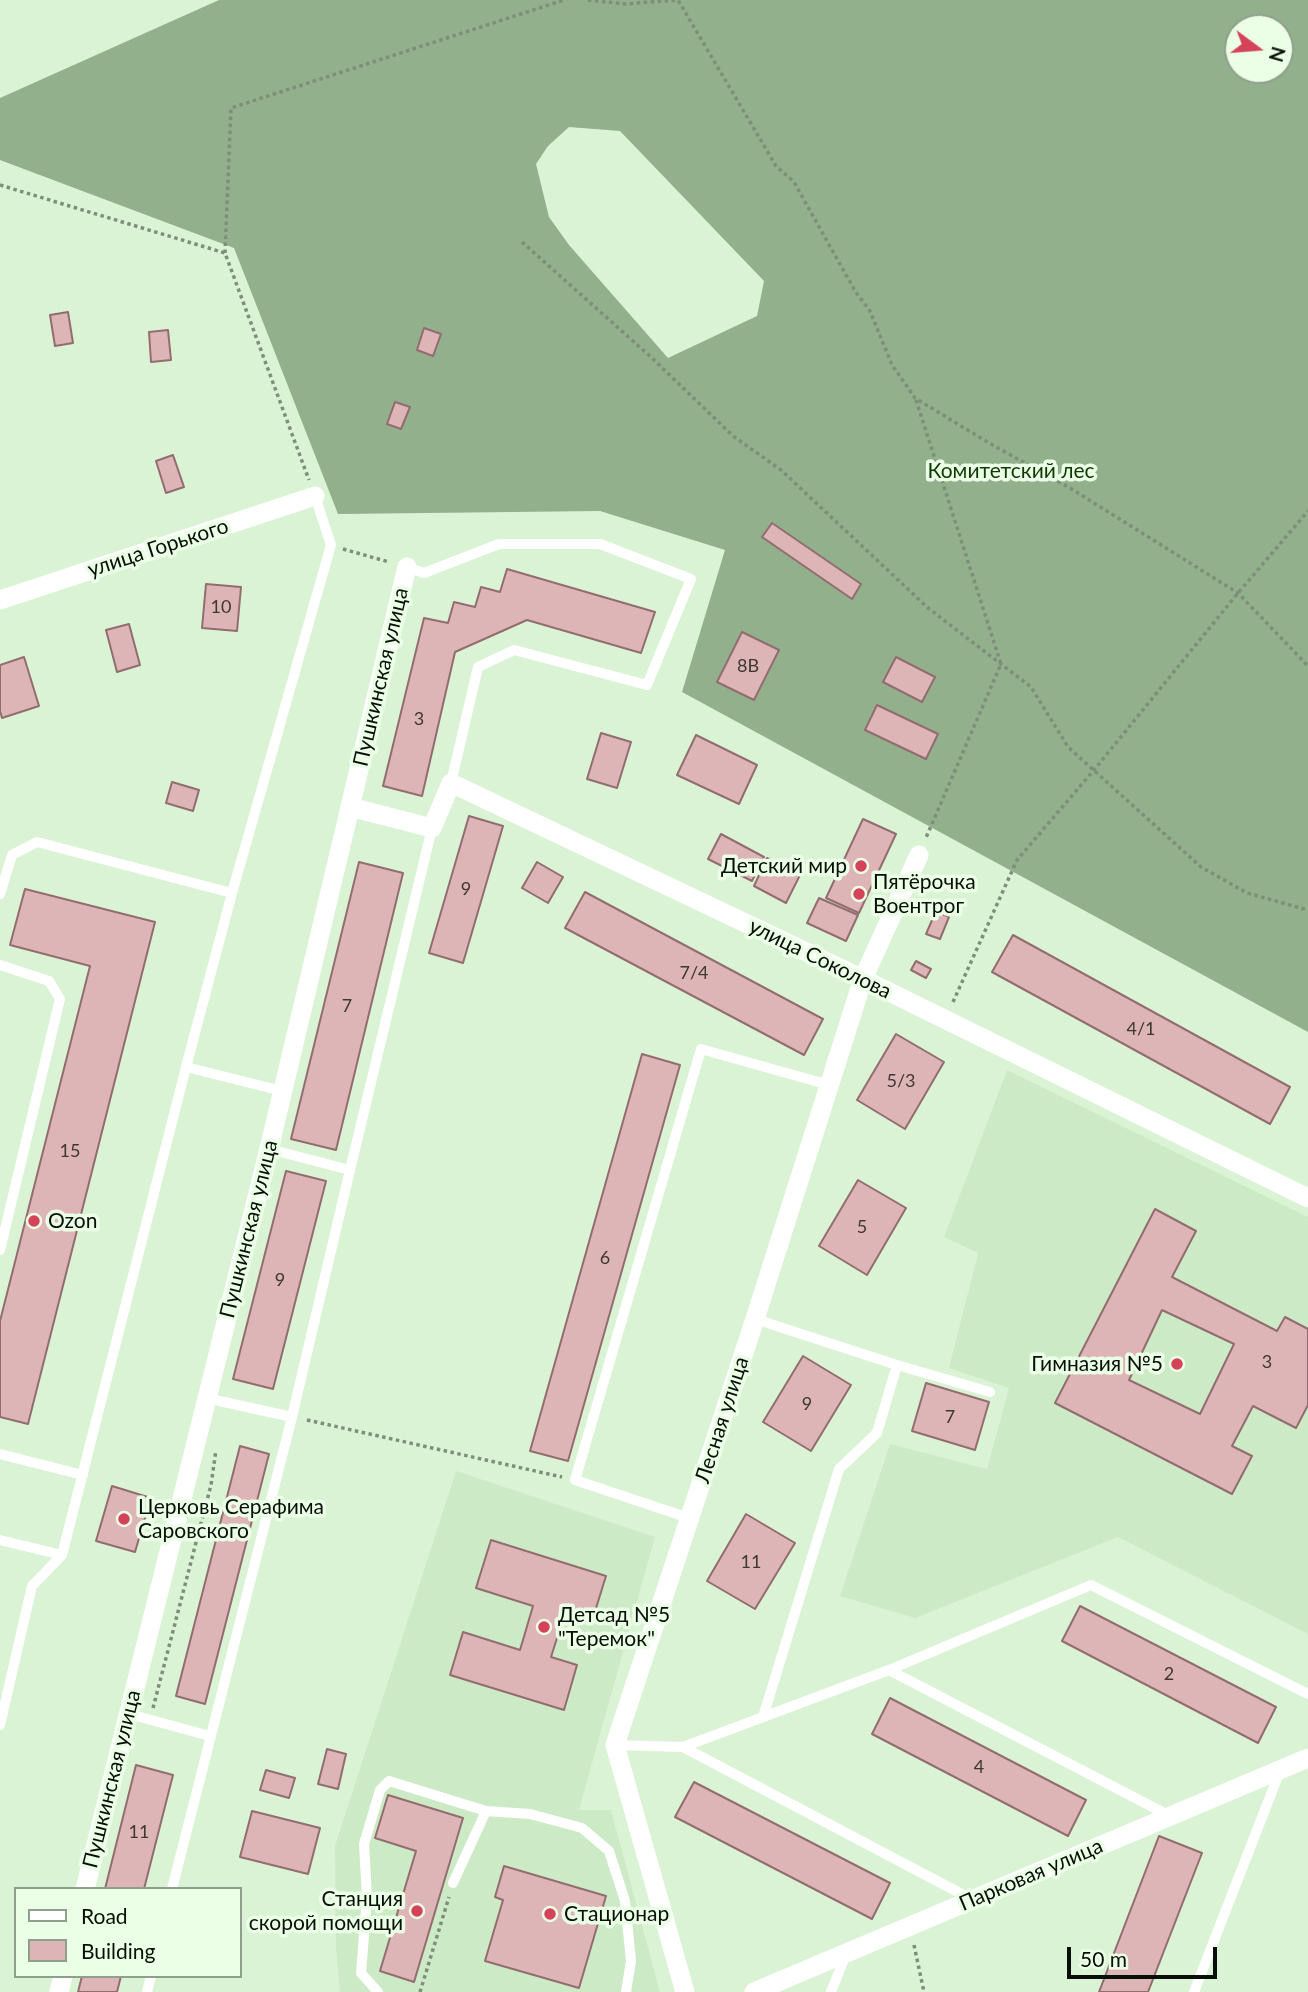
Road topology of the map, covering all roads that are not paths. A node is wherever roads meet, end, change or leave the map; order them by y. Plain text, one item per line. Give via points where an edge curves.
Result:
1 (315, 496) joint
2 (407, 567) joint
3 (0, 600) edge
4 (451, 783) junction
5 (350, 807) junction
6 (432, 828) junction
7 (919, 855) road end
8 (232, 893) junction
9 (0, 894) edge
10 (0, 965) edge
11 (863, 979) junction
12 (186, 1067) junction
13 (829, 1085) junction
14 (282, 1091) junction
15 (269, 1149) junction
16 (350, 1170) junction
17 (1308, 1198) edge
18 (0, 1250) edge
19 (755, 1318) junction
20 (897, 1364) junction
21 (990, 1392) dead end
22 (206, 1398) junction
23 (292, 1417) junction
24 (0, 1454) edge
25 (83, 1475) junction
26 (689, 1518) junction
27 (0, 1540) edge
28 (62, 1555) junction
29 (890, 1670) junction
30 (1308, 1694) edge
31 (129, 1714) junction
32 (762, 1717) junction
33 (0, 1725) edge
34 (210, 1736) junction
35 (615, 1745) junction
36 (683, 1747) junction
37 (1308, 1758) edge
38 (1281, 1770) junction
39 (486, 1811) junction
40 (1170, 1816) junction
41 (453, 1883) road end
42 (86, 1887) edge
43 (172, 1887) edge
44 (973, 1900) junction
45 (846, 1953) junction
46 (378, 1992) edge
47 (626, 1992) edge
48 (685, 1992) edge
49 (754, 1992) edge
50 (831, 1992) edge
51 (1194, 1992) edge

1 - 3 street, улица Горького
1 - 8 lane via 331,545
2 - 4 lane via 425,573 499,544 600,544 691,579 647,685 514,650 478,667
2 - 5 street, Пушкинская улица
4 - 6 street
4 - 11 street, улица Соколова
5 - 6 street
5 - 14 street, Пушкинская улица
6 - 16 lane
7 - 11 street, Лесная улица
8 - 9 lane via 37,842 12,855
8 - 12 lane
10 - 18 lane via 49,981 60,999
11 - 13 street, Лесная улица
11 - 17 street, улица Соколова
12 - 14 lane
12 - 25 lane
13 - 19 street, Лесная улица
13 - 26 lane via 701,1049 575,1480
14 - 15 street, Пушкинская улица
15 - 16 lane
15 - 22 street, Пушкинская улица
16 - 23 lane
19 - 20 lane
19 - 26 street, Лесная улица
20 - 21 lane
20 - 32 lane via 877,1433 839,1469
22 - 23 lane
22 - 31 street, Пушкинская улица
23 - 34 lane
24 - 25 lane
25 - 28 lane
26 - 35 street, Лесная улица
27 - 28 lane
28 - 33 lane via 32,1586
29 - 30 lane via 1091,1585
29 - 32 lane
29 - 40 lane
31 - 34 lane
31 - 42 street, Пушкинская улица
32 - 36 lane
34 - 43 lane
35 - 36 lane
35 - 48 street
36 - 44 lane
37 - 38 street, Парковая улица
38 - 40 street, Парковая улица
38 - 51 lane
39 - 41 lane
39 - 46 lane via 389,1781 380,1790 364,1844 368,1898 361,1973
39 - 47 lane via 530,1814 582,1828 609,1851 625,1901 631,1961
40 - 44 street, Парковая улица
44 - 45 street, Парковая улица
45 - 49 street, Парковая улица
45 - 50 lane

